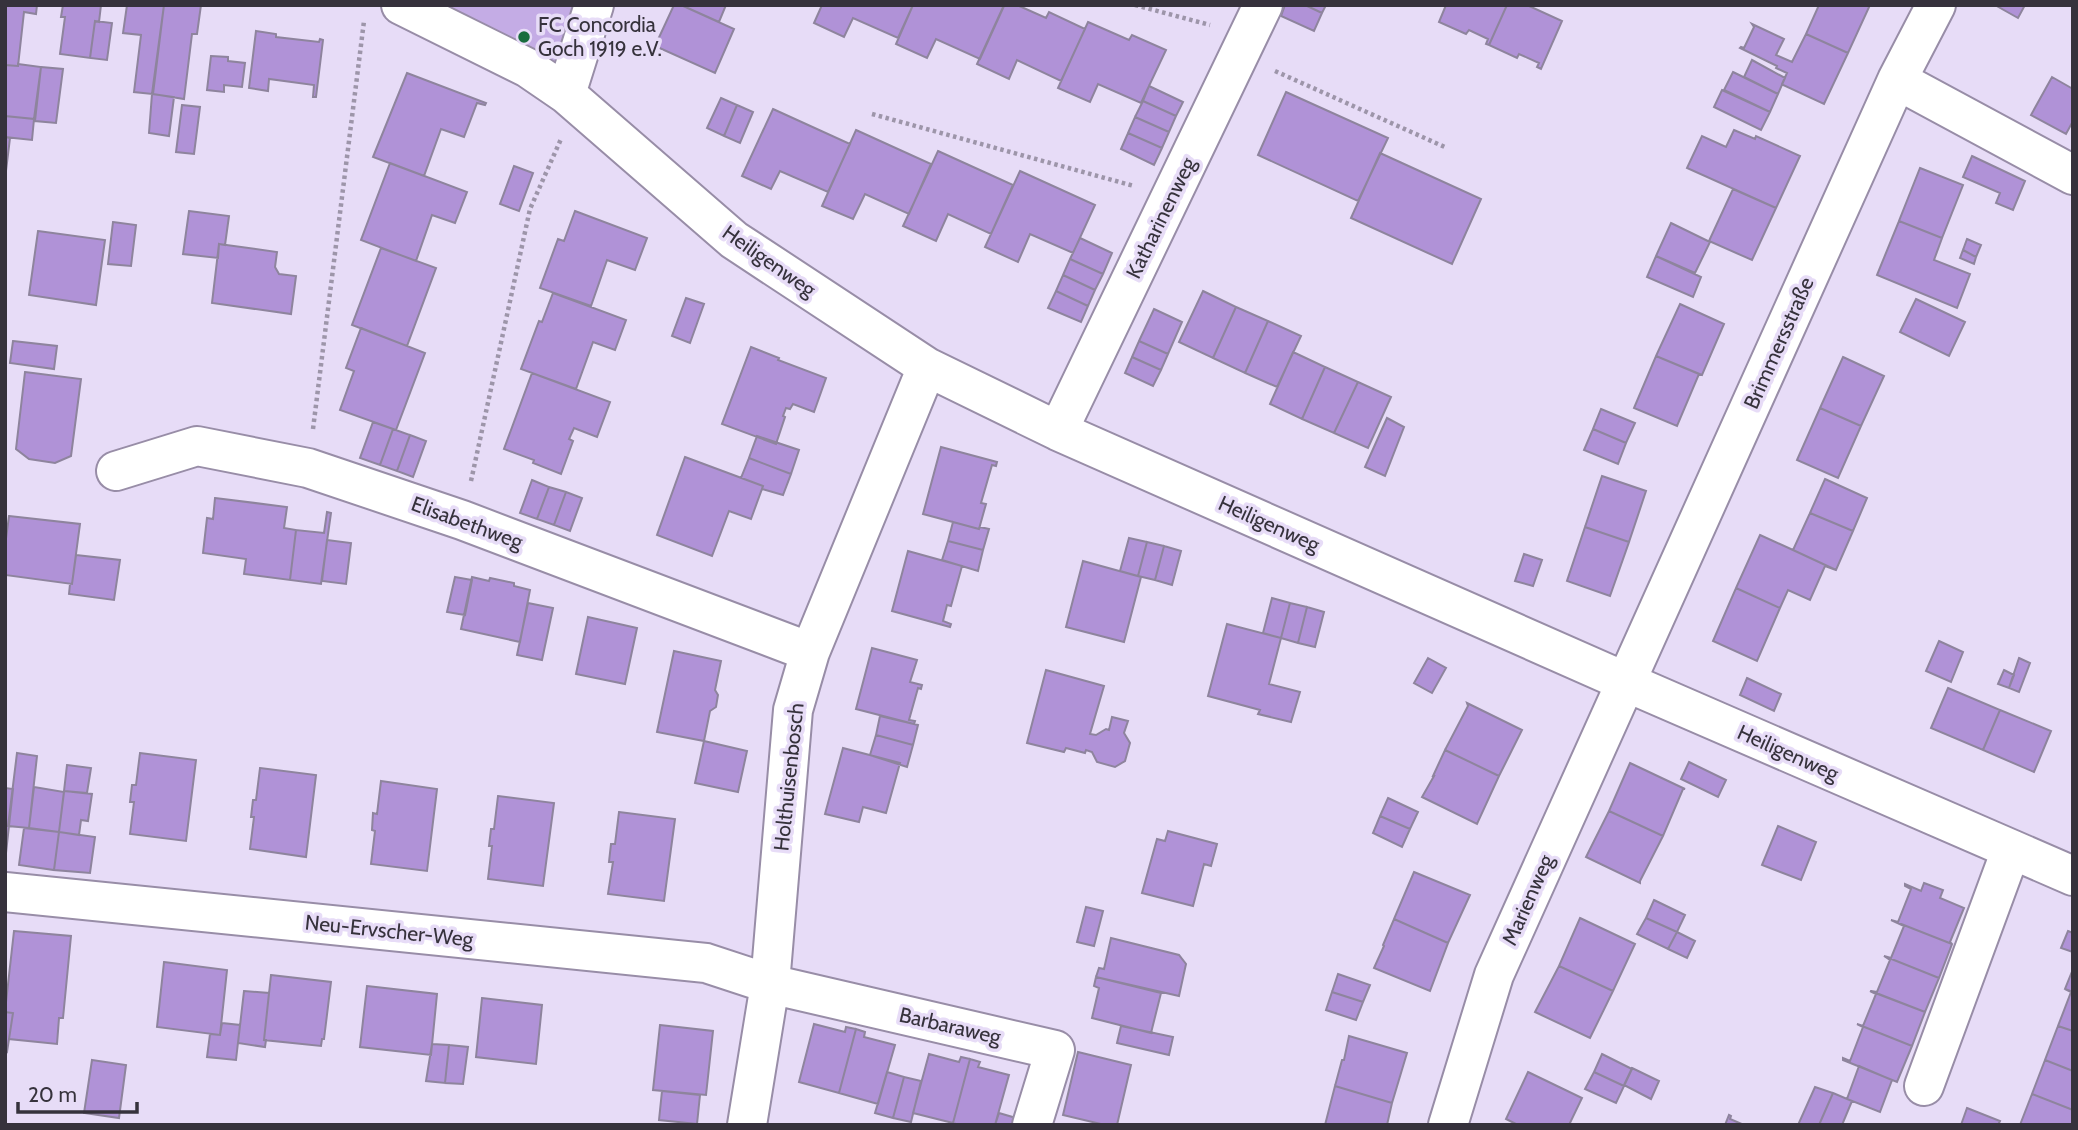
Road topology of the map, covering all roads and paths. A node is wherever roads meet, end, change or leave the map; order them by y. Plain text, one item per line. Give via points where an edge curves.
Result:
1 (401, 5) edge
2 (594, 5) edge
3 (1135, 5) edge
4 (1936, 5) edge
5 (364, 19) dead end
6 (1250, 32) edge
7 (1897, 80) junction
8 (571, 99) junction
9 (872, 114) dead end
10 (1447, 148) dead end
11 (2073, 175) edge
12 (1172, 197) junction
13 (928, 367) junction
14 (1058, 431) junction
15 (308, 468) junction
16 (116, 471) dead end
17 (462, 520) junction
18 (810, 652) junction
19 (1626, 682) junction
20 (2011, 849) junction
21 (2073, 876) edge
22 (5, 892) edge
23 (769, 984) junction
24 (1924, 1086) dead end
25 (747, 1125) edge
26 (1032, 1125) edge
27 (1448, 1125) edge

1 - 8 street, Heiligenweg via 528,68
2 - 8 street
3 - 6 path
4 - 7 street, Brimmersstraße
5 - 15 path
6 - 10 path
6 - 12 street, Katharinenweg
7 - 11 street
7 - 19 street, Brimmersstraße
8 - 13 street, Heiligenweg via 734,240
8 - 17 path via 530,209
9 - 12 path
12 - 14 street, Katharinenweg
13 - 14 street, Heiligenweg
13 - 18 street, Holthuisenbosch
14 - 19 street, Heiligenweg
15 - 16 street, Elisabethweg via 197,446
15 - 17 street, Elisabethweg
17 - 18 street, Elisabethweg
18 - 23 street, Holthuisenbosch via 793,710
19 - 20 street, Heiligenweg
19 - 27 street, Marienweg via 1494,975
20 - 21 street, Heiligenweg
20 - 24 street
22 - 23 street, Neu-Ervscher-Weg via 706,963
23 - 25 street, Holthuisenbosch
23 - 26 street, Barbaraweg via 1055,1050

